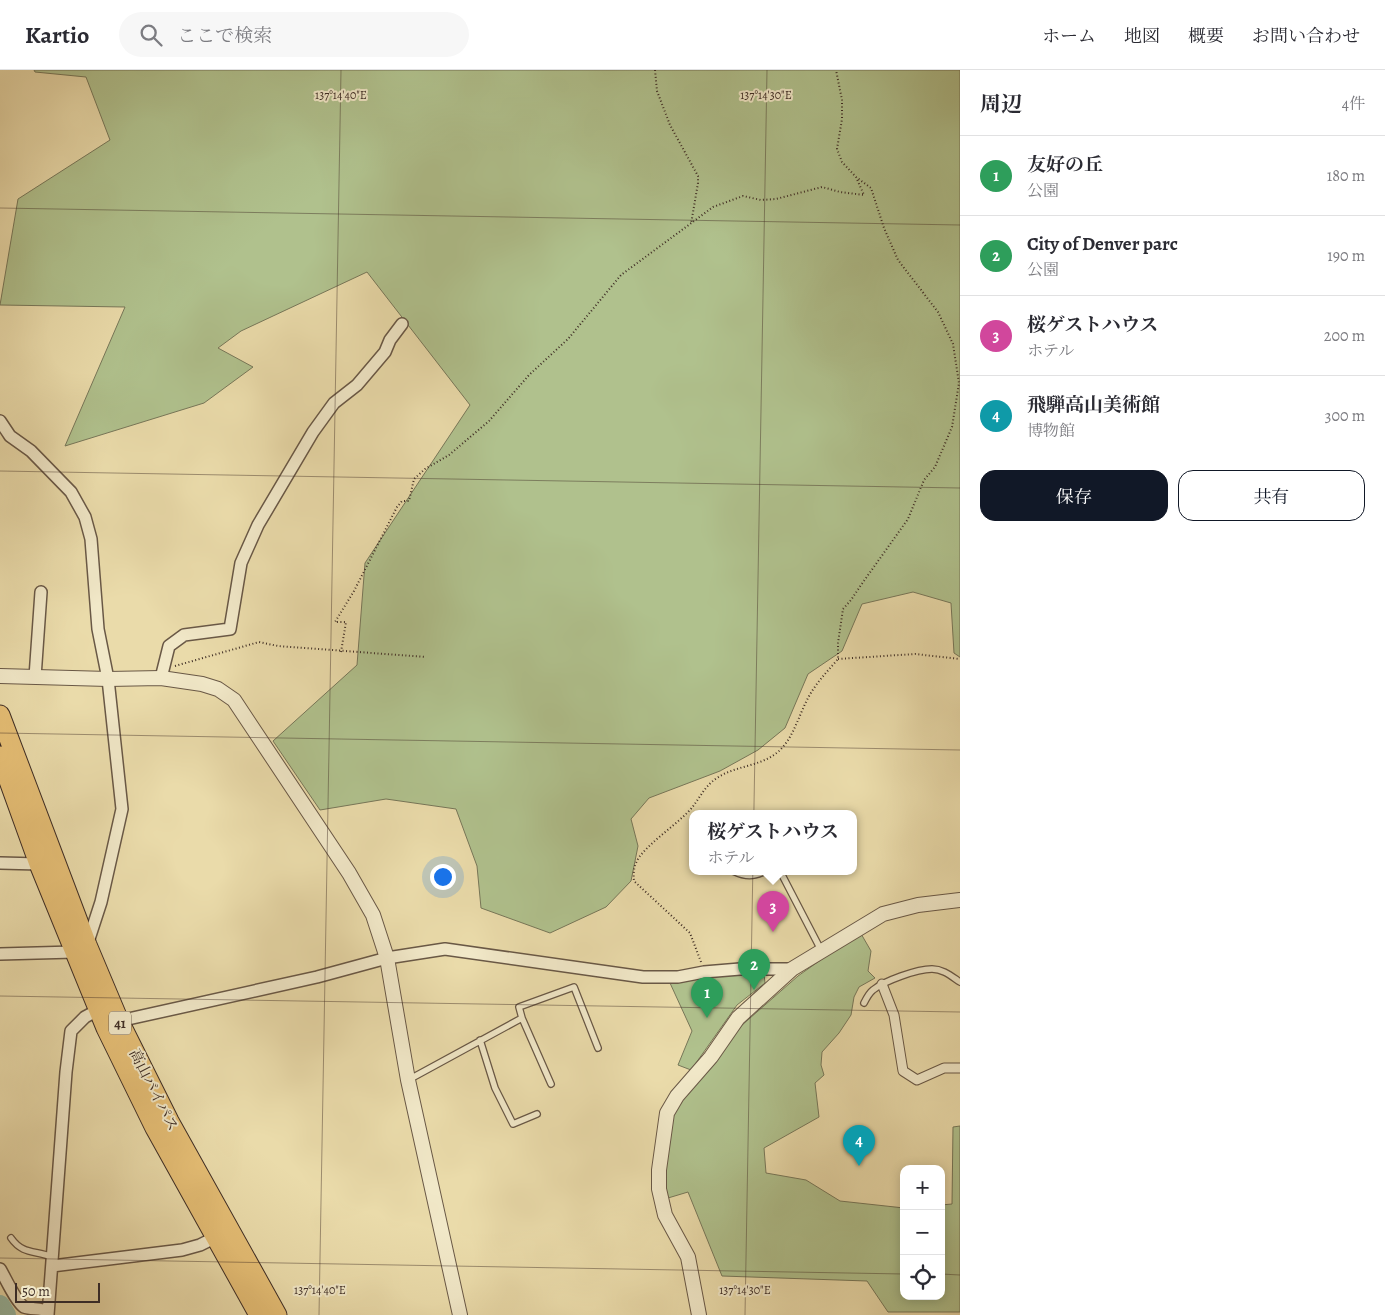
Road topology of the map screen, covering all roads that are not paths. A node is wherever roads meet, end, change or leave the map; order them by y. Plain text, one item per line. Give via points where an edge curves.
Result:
1 (402, 324) dead end
2 (0, 421) edge
3 (5, 437) edge
4 (41, 592) dead end
5 (162, 674) junction
6 (0, 676) edge
7 (35, 677) junction
8 (108, 679) junction
9 (0, 715) edge
10 (0, 756) edge
11 (0, 863) edge
12 (39, 864) junction
13 (743, 875) edge
14 (758, 875) edge
15 (782, 875) edge
16 (960, 900) edge
17 (80, 948) junction
18 (822, 952) junction
19 (0, 954) edge
20 (388, 958) junction
21 (792, 970) junction
22 (960, 982) edge
23 (882, 984) junction
24 (864, 1003) dead end
25 (98, 1010) junction
26 (522, 1018) junction
27 (119, 1021) junction
28 (480, 1040) junction
29 (598, 1048) dead end
30 (960, 1068) edge
31 (408, 1080) junction
32 (551, 1084) dead end
33 (537, 1114) dead end
34 (216, 1237) junction
35 (11, 1238) dead end
36 (52, 1261) junction
37 (0, 1269) edge
38 (48, 1314) edge
39 (259, 1315) edge
40 (276, 1315) edge
41 (460, 1315) edge
42 (698, 1315) edge

1 - 5 street via 385,352 357,385 334,402 258,524 241,563 230,629 184,635 169,646
2 - 3 street
3 - 8 street via 31,451 71,492 85,517 91,539 98,629
4 - 7 street
5 - 8 street
5 - 20 street via 218,689 234,700 348,872 373,915
6 - 7 street
7 - 8 street
8 - 17 street via 122,809 101,902
9 - 17 highway, 高山バイパス / 41
10 - 12 highway, 高山バイパス / 41
11 - 12 street
12 - 17 highway, 高山バイパス / 41
13 - 14 lane
15 - 18 lane
16 - 18 street via 918,905 883,914
17 - 19 street
17 - 25 highway, 高山バイパス / 41
17 - 27 highway, 高山バイパス / 41
18 - 21 street
20 - 21 street via 444,949 643,977 678,977 740,969
20 - 27 street
20 - 31 street
21 - 42 street via 738,1018 667,1113 659,1188 665,1216 688,1257
22 - 23 lane via 948,973 932,969
23 - 24 lane via 871,991
23 - 30 street via 894,1015 903,1070 917,1080 944,1068
25 - 34 highway, 高山バイパス / 41 via 156,1128
25 - 36 street via 85,1017 71,1032
26 - 28 lane
26 - 29 lane via 519,1007 574,987
26 - 32 lane
27 - 40 highway, 高山バイパス / 41 via 169,1121
28 - 31 lane
28 - 33 lane via 495,1088 513,1124
31 - 41 street
34 - 36 street via 200,1246 182,1250
34 - 39 highway, 高山バイパス / 41
35 - 36 lane via 21,1249 44,1253
36 - 38 street
37 - 38 street via 25,1307

